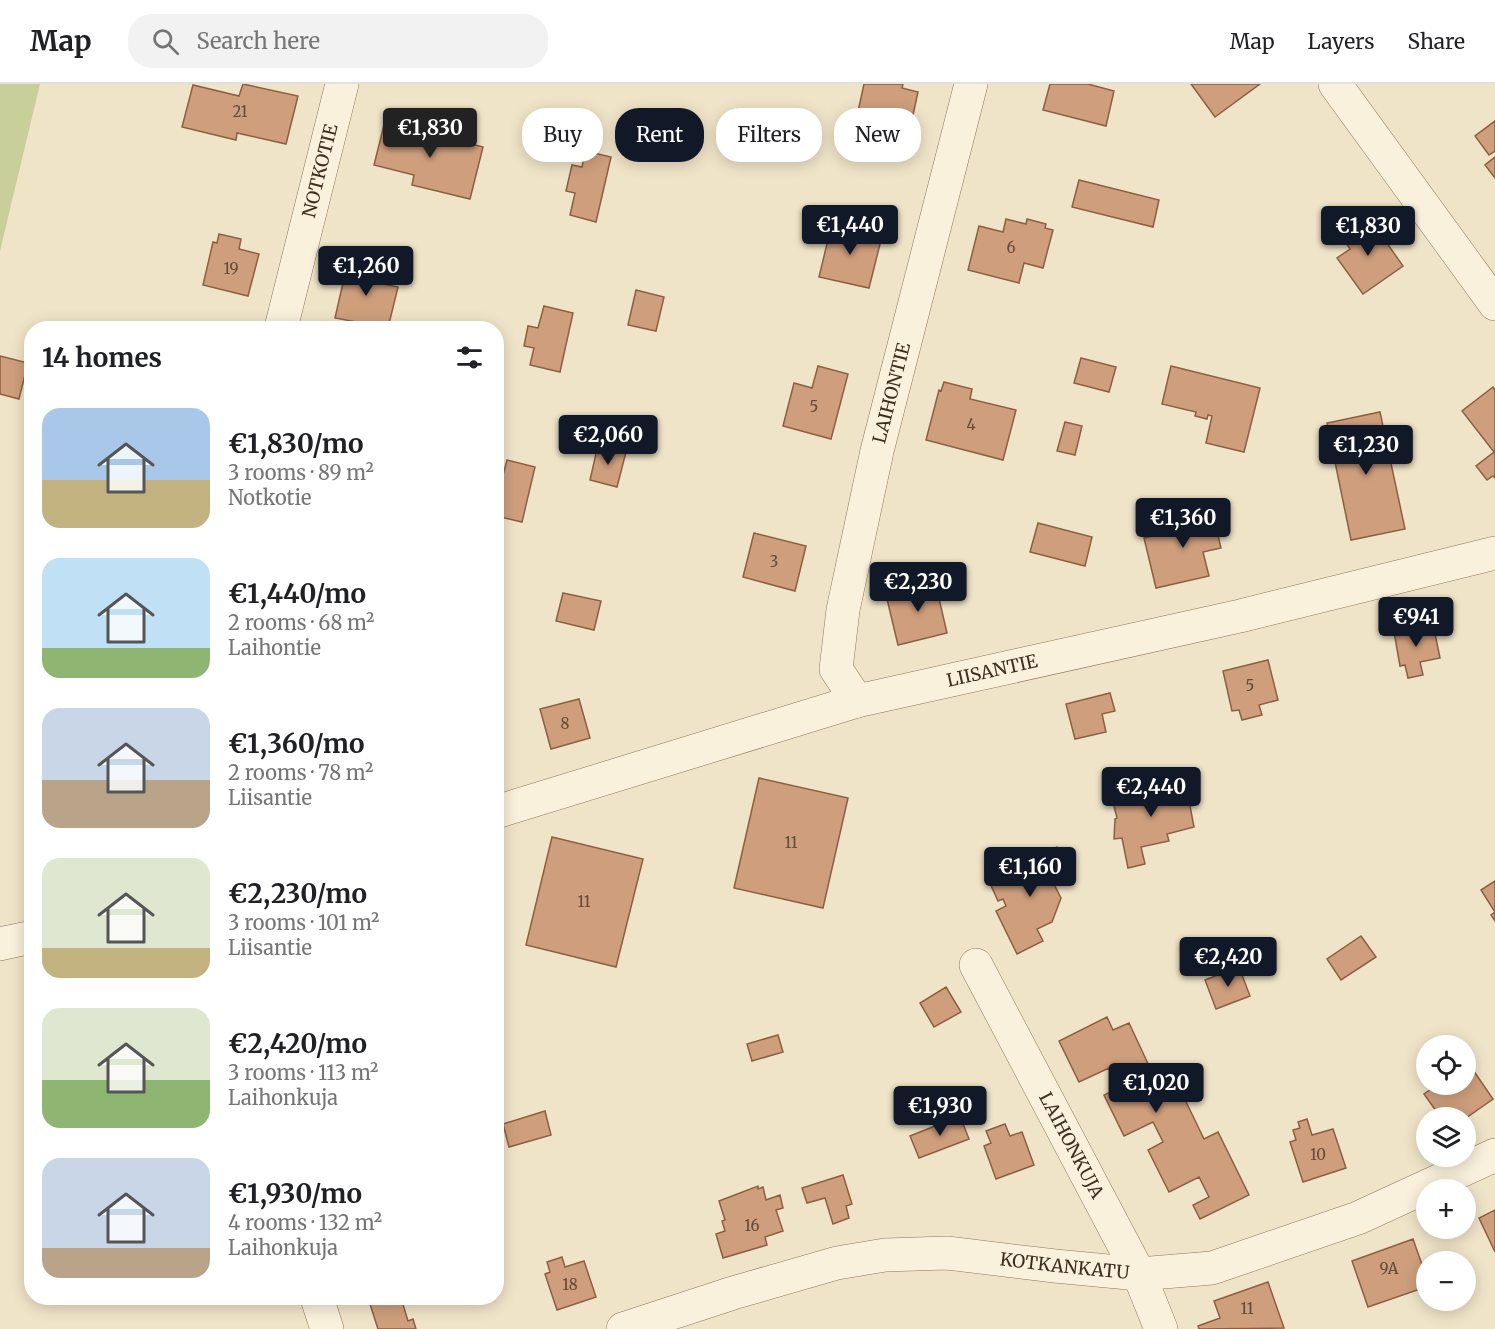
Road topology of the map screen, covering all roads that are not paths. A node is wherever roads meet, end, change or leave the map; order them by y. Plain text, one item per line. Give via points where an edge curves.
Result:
1 (342, 84) edge
2 (971, 84) edge
3 (1335, 84) edge
4 (1495, 304) edge
5 (283, 321) edge
6 (1495, 553) edge
7 (857, 701) junction
8 (504, 810) edge
9 (24, 940) edge
10 (0, 944) edge
11 (976, 965) dead end
12 (1495, 1155) edge
13 (1139, 1274) junction
14 (319, 1305) edge
15 (327, 1329) edge
16 (623, 1329) edge
17 (1161, 1329) edge

1 - 5 street, NOTKOTIE
2 - 7 street, LAIHONTIE via 877,451 843,610 836,669
3 - 4 street
6 - 7 street, LIISANTIE via 1240,616
7 - 8 street, LIISANTIE
9 - 10 street
11 - 13 street, LAIHONKUJA
12 - 13 street, KOTKANKATU via 1358,1218 1212,1268
13 - 16 street, KOTKANKATU via 947,1253 885,1255 837,1263
13 - 17 street, LAIHONKUJA
14 - 15 street

